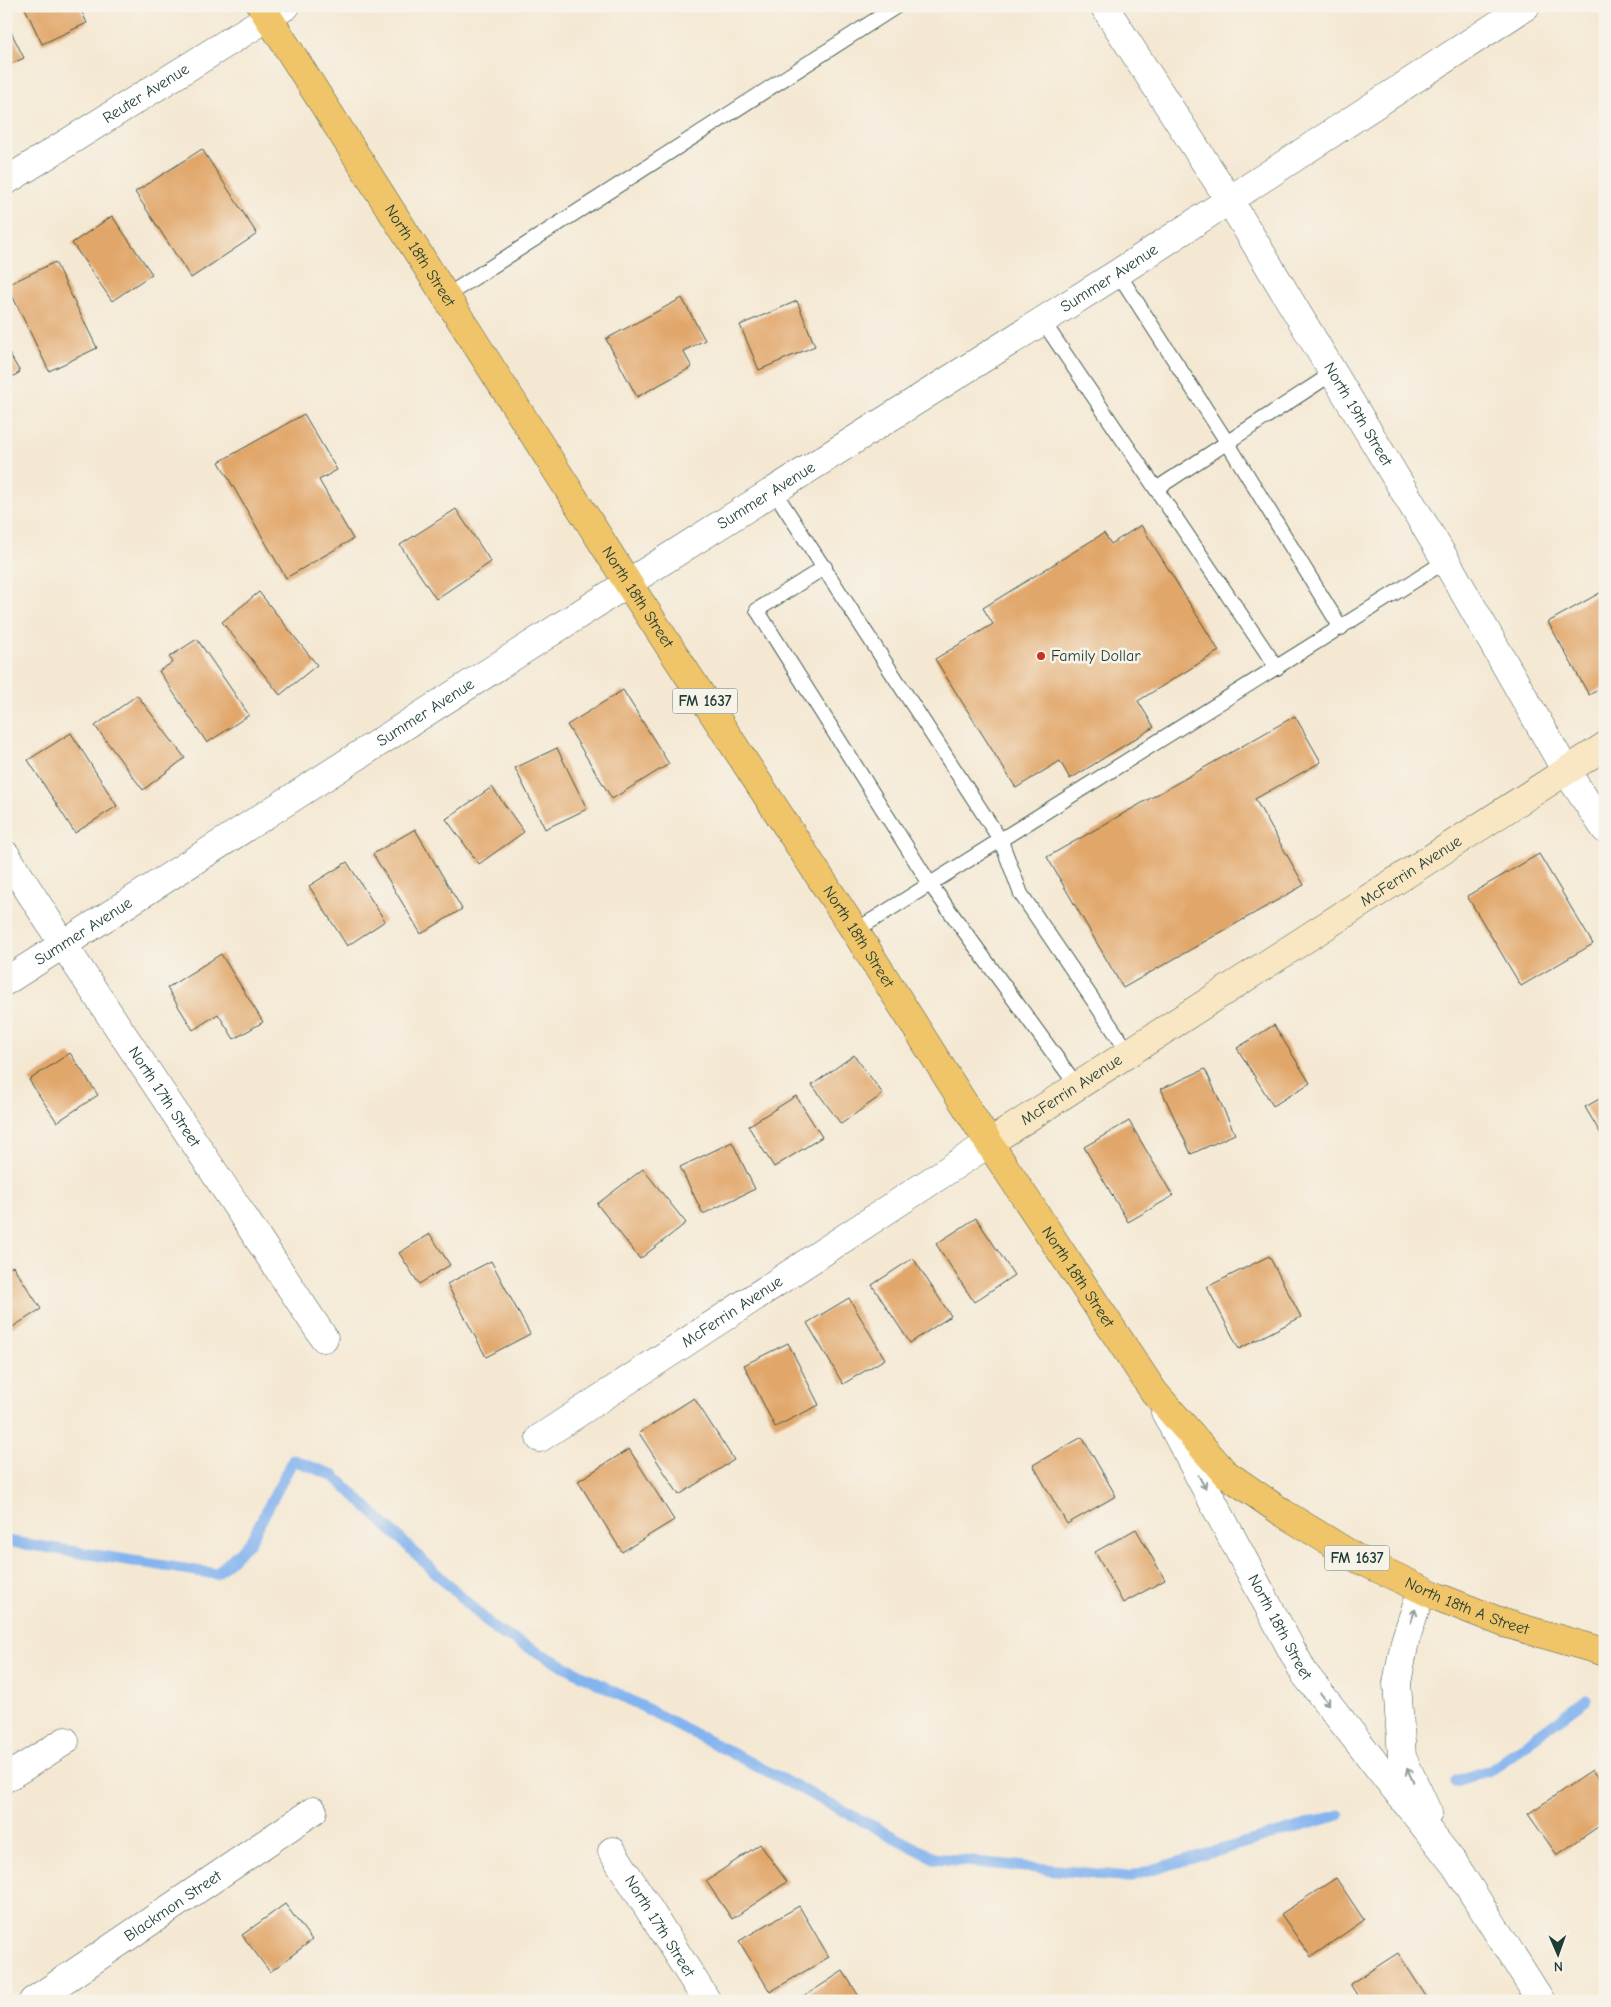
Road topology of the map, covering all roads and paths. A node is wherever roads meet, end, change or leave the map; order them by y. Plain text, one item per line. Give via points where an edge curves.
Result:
1 (897, 6) edge
2 (1104, 6) edge
3 (1526, 6) edge
4 (272, 10) edge
5 (6, 181) edge
6 (1230, 201) junction
7 (1118, 273) junction
8 (446, 296) junction
9 (1042, 320) junction
10 (1333, 373) junction
11 (1227, 442) junction
12 (1156, 489) junction
13 (774, 491) junction
14 (1446, 561) junction
15 (825, 567) junction
16 (628, 582) junction
17 (1341, 628) junction
18 (1278, 668) junction
19 (1605, 746) edge
20 (1566, 771) junction
21 (1605, 829) edge
22 (1001, 841) junction
23 (6, 855) edge
24 (930, 884) junction
25 (855, 931) junction
26 (63, 944) junction
27 (6, 981) edge
28 (1129, 1054) junction
29 (1077, 1086) junction
30 (989, 1143) junction
31 (324, 1338) dead end
32 (1154, 1392) junction
33 (540, 1438) dead end
34 (1422, 1589) junction
35 (1605, 1652) edge
36 (65, 1742) dead end
37 (6, 1778) edge
38 (313, 1811) dead end
39 (612, 1851) dead end
40 (1455, 1865) junction
41 (33, 2001) edge
42 (707, 2001) edge
43 (1541, 2001) edge

1 - 8 lane
2 - 6 street, North 19th Street
3 - 6 street, Summer Avenue
4 - 5 street, Reuter Avenue
4 - 8 main road, North 18th Street / FM 1637
6 - 7 street, Summer Avenue
6 - 10 street, North 19th Street
7 - 9 street, Summer Avenue
7 - 11 lane
8 - 16 main road, North 18th Street / FM 1637
9 - 12 lane
9 - 13 street, Summer Avenue
10 - 11 lane
10 - 14 street, North 19th Street
11 - 12 lane
11 - 17 lane
12 - 18 lane
13 - 15 lane
13 - 16 street, Summer Avenue
14 - 17 lane
14 - 20 street, North 19th Street
15 - 22 lane
15 - 24 lane via 757,610
16 - 25 main road, North 18th Street / FM 1637
16 - 26 street, Summer Avenue
17 - 18 lane
18 - 22 lane
19 - 20 street, McFerrin Avenue
20 - 21 street, North 19th Street
20 - 28 street, McFerrin Avenue
22 - 24 lane
22 - 28 lane via 1020,894
23 - 26 street, North 17th Street
24 - 25 lane
24 - 29 lane
25 - 30 main road, North 18th Street / FM 1637
26 - 27 street, Summer Avenue
26 - 31 street, North 17th Street
28 - 29 street, McFerrin Avenue
29 - 30 street, McFerrin Avenue
30 - 32 main road, North 18th Street / FM 1637
30 - 33 street, McFerrin Avenue
32 - 34 main road, North 18th A Street / FM 1637 via 1225,1473 1282,1513 1358,1559
32 -> 40 street, North 18th Street via 1304,1673
34 - 35 main road, North 18th A Street / FM 1637 via 1504,1623
40 -> 34 street, North 18th Street via 1402,1757 1398,1683 1405,1641
36 - 37 street
38 - 41 street, Blackmon Street
39 - 42 street, North 17th Street
40 - 43 street, North 18th Street

